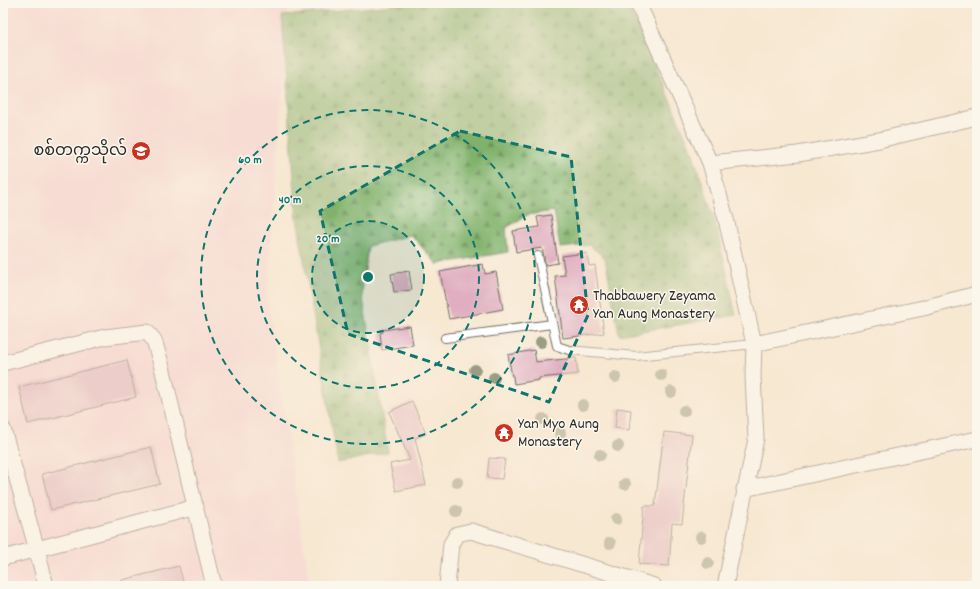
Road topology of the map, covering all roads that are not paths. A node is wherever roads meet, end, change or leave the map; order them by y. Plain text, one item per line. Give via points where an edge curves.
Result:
1 (638, 3) edge
2 (977, 117) edge
3 (710, 163) junction
4 (538, 256) dead end
5 (977, 294) edge
6 (552, 324) junction
7 (444, 338) dead end
8 (754, 344) junction
9 (3, 363) edge
10 (3, 429) edge
11 (977, 438) edge
12 (744, 489) junction
13 (196, 507) junction
14 (37, 550) junction
15 (3, 558) edge
16 (46, 586) edge
17 (214, 586) edge
18 (447, 586) edge
19 (654, 586) edge
20 (725, 586) edge

1 - 3 street
2 - 3 street via 879,140 806,153
3 - 8 street via 726,218
4 - 6 lane
5 - 8 street
6 - 7 lane
6 - 8 lane via 557,346 569,350 636,356
8 - 12 street via 756,439
9 - 13 street via 105,337 147,332 154,340 162,367
10 - 14 street
11 - 12 street
12 - 20 street
13 - 14 street
13 - 17 street
14 - 15 street
14 - 16 street
18 - 19 street via 452,544 457,534 471,532

